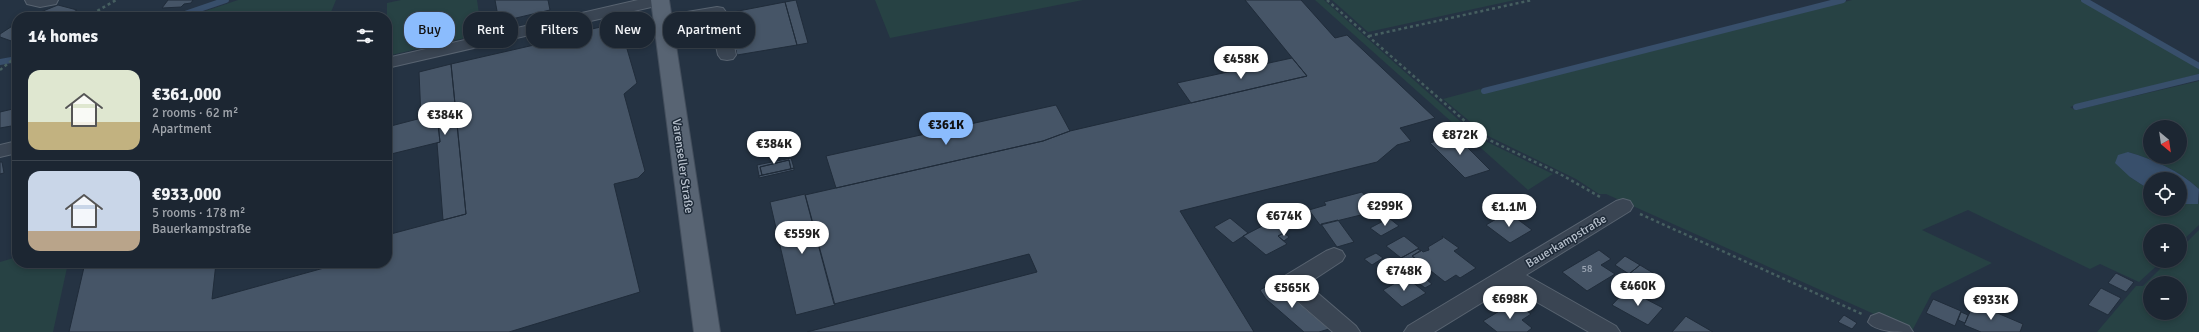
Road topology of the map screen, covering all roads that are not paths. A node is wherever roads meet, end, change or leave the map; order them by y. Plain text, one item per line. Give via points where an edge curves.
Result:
1 (33, 0) edge
2 (50, 0) edge
3 (660, 0) edge
4 (663, 21) edge
5 (667, 48) edge
6 (726, 48) edge
7 (727, 55) dead end
8 (392, 61) edge
9 (12, 148) edge
10 (0, 151) edge
11 (1623, 206) road end
12 (1334, 256) dead end
13 (1509, 276) junction
14 (1879, 322) road end
15 (706, 332) edge
16 (1348, 332) edge
17 (1416, 332) edge
18 (1608, 332) edge
19 (1901, 332) edge

1 - 2 street
3 - 4 main road, Varenseller Straße
3 - 8 street
5 - 15 main road, Varenseller Straße
6 - 7 street
9 - 10 street
11 - 13 street, Bauerkampstraße
12 - 16 street via 1291,282
13 - 17 street, Bauerkampstraße
13 - 18 street, Bauerkampstraße
14 - 19 street

